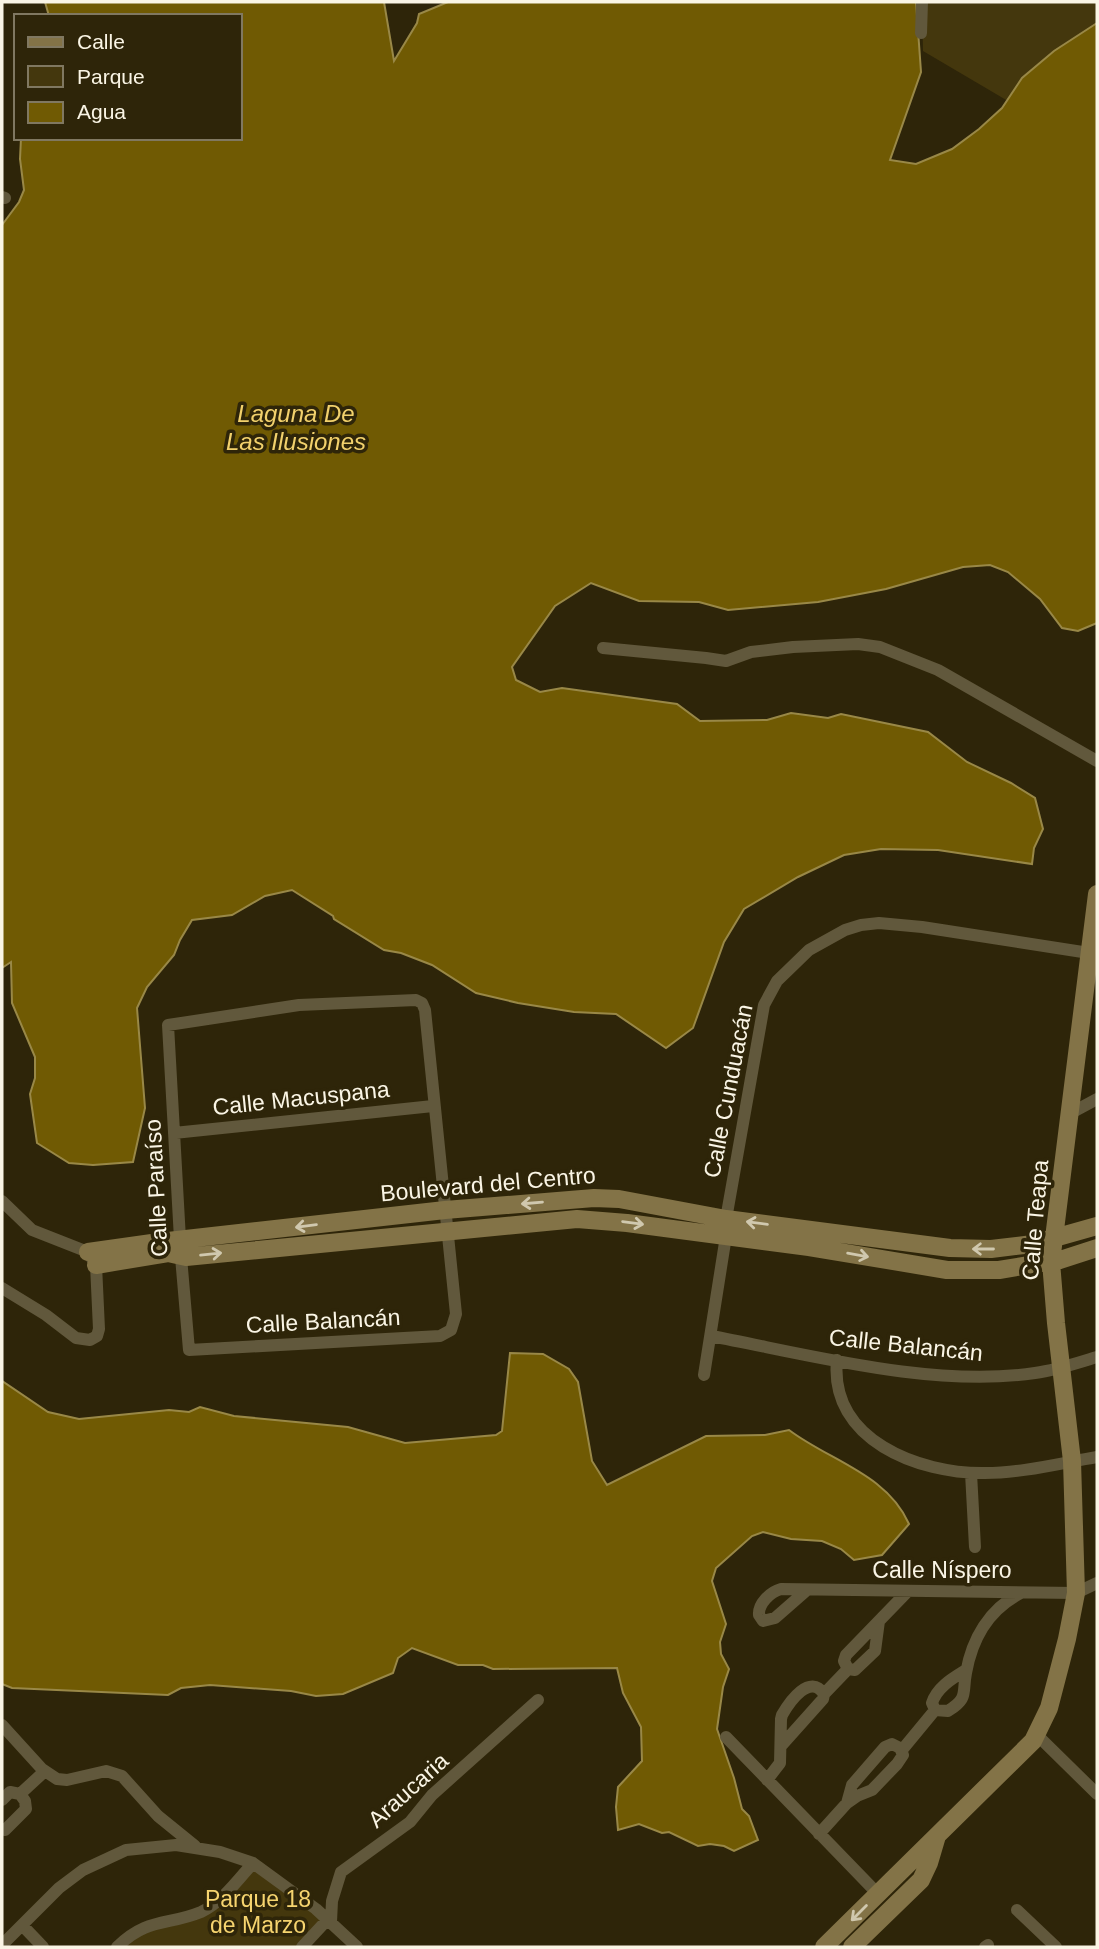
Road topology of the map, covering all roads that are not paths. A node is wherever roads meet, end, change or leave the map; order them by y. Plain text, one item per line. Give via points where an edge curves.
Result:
1 (922, 2) edge
2 (921, 33) dead end
3 (603, 648) dead end
4 (1097, 761) edge
5 (1097, 894) edge
6 (1089, 953) junction
7 (1097, 1099) edge
8 (433, 1105) junction
9 (1071, 1113) junction
10 (174, 1133) junction
11 (2, 1201) edge
12 (445, 1210) junction
13 (1097, 1226) edge
14 (726, 1228) junction
15 (447, 1231) junction
16 (1053, 1240) junction
17 (1097, 1248) edge
18 (180, 1249) junction
19 (92, 1258) junction
20 (1051, 1262) junction
21 (2, 1288) edge
22 (711, 1336) junction
23 (189, 1350) joint
24 (1097, 1357) edge
25 (837, 1360) junction
26 (1061, 1368) junction
27 (704, 1376) dead end
28 (1097, 1457) edge
29 (1072, 1461) junction
30 (971, 1473) junction
31 (975, 1547) dead end
32 (1097, 1583) edge
33 (807, 1590) dead end
34 (908, 1591) junction
35 (1026, 1591) junction
36 (1076, 1593) junction
37 (966, 1670) junction
38 (824, 1693) junction
39 (538, 1700) dead end
40 (935, 1710) junction
41 (2, 1726) edge
42 (1037, 1735) junction
43 (726, 1737) dead end
44 (781, 1746) junction
45 (902, 1750) junction
46 (45, 1771) junction
47 (767, 1780) junction
48 (1096, 1791) edge
49 (20, 1794) junction
50 (2, 1800) edge
51 (847, 1803) junction
52 (2, 1829) edge
53 (941, 1830) junction
54 (819, 1834) junction
55 (195, 1847) junction
56 (253, 1863) junction
57 (878, 1894) junction
58 (1017, 1910) dead end
59 (329, 1921) junction
60 (22, 1925) junction
61 (838, 1933) junction
62 (2, 1944) edge
63 (43, 1947) edge
64 (117, 1947) edge
65 (302, 1947) edge
66 (357, 1947) edge
67 (824, 1947) edge
68 (852, 1947) edge
69 (1056, 1947) edge

1 - 2 street
3 - 4 street via 722,662 751,652 793,647 880,647 938,670
5 - 6 street, Calle Teapa
6 - 9 street, Calle Teapa
6 - 14 street, Calle Cunduacán via 879,923 845,930 809,950 777,981 764,1005
7 - 9 street
8 - 10 street, Calle Macuspana
8 - 10 street, Calle Paraíso via 422,1003 299,1006 167,1025
8 - 12 street
9 - 16 street, Calle Teapa
10 - 18 street, Calle Paraíso
11 - 19 street via 32,1230
14 -> 12 street, Boulevard del Centro via 599,1198
12 - 15 street
12 -> 18 street, Boulevard del Centro
13 - 16 street, Boulevard del Centro
15 -> 14 street, Boulevard del Centro via 598,1219
16 -> 14 street, Boulevard del Centro via 991,1249 950,1248
14 -> 20 street, Boulevard del Centro via 937,1269 990,1270
14 - 22 street, Calle Cunduacán
18 -> 15 street, Boulevard del Centro
15 - 23 street, Calle Balancán via 456,1314 450,1331 440,1336
16 - 20 street, Calle Teapa
17 - 20 street, Boulevard del Centro
18 - 19 street, Boulevard del Centro
18 - 23 street, Calle Paraíso
19 - 21 street via 99,1329 90,1340 76,1338
20 - 26 street, Calle Teapa
22 - 25 street, Calle Balancán
22 - 27 street, Calle Cunduacán
24 - 26 street, Calle Balancán
25 - 26 street, Calle Balancán via 975,1376 1013,1376
25 - 30 street via 841,1400 871,1440 919,1463
26 - 29 street, Calle Teapa
28 - 29 street
29 - 30 street
29 - 36 street, Calle Teapa
30 - 31 street
32 - 36 street
33 - 34 street, Calle Níspero
34 - 35 street, Calle Níspero
34 - 38 street via 846,1655 848,1669
35 - 36 street, Calle Níspero
35 - 37 street via 989,1618
36 - 42 street, Calle Teapa via 1046,1718
37 - 40 street via 935,1695
37 - 40 street via 966,1689 960,1701 948,1711
38 - 44 street
38 - 44 street via 815,1685 808,1686 785,1711
39 - 59 street, Araucaria via 432,1795 410,1822 341,1872
40 - 45 street
41 - 46 street
42 - 48 street
42 - 53 street
43 - 47 street
44 - 47 street via 780,1763
45 - 51 street via 901,1759 872,1790
45 - 51 street via 892,1744 886,1747 852,1785
46 - 49 street
46 - 55 street via 67,1780 116,1773
47 - 54 street
49 - 50 street via 10,1792
49 - 52 street via 26,1809
51 - 54 street
53 - 57 street
53 - 68 street via 920,1880
54 - 57 street
55 - 56 street
55 - 60 street via 134,1848 96,1863 59,1888
56 - 59 street
56 - 64 street via 206,1909 146,1926
57 -> 61 street
58 - 69 street
59 - 65 street
59 - 66 street
60 - 62 street
60 - 63 street
61 - 67 street
61 - 68 street

